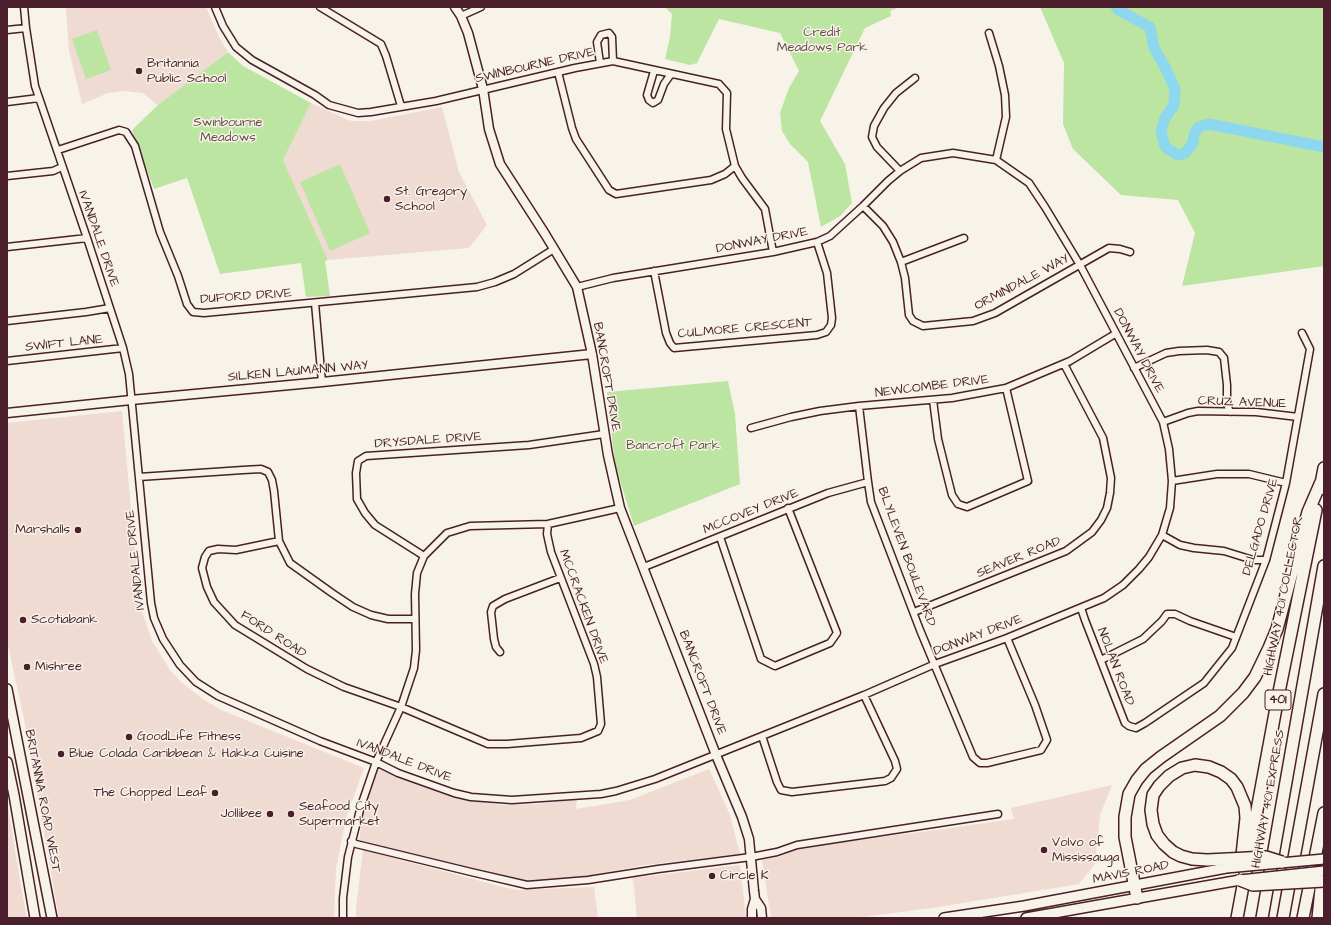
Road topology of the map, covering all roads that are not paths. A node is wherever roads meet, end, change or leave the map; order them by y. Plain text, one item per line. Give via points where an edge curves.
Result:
1 (24, 7) edge
2 (215, 7) edge
3 (320, 7) edge
4 (456, 7) edge
5 (481, 7) edge
6 (461, 16) junction
7 (26, 28) junction
8 (7, 30) edge
9 (989, 33) dead end
10 (613, 61) junction
11 (600, 63) junction
12 (654, 70) junction
13 (558, 72) junction
14 (671, 74) junction
15 (915, 78) dead end
16 (483, 89) junction
17 (39, 98) junction
18 (7, 102) edge
19 (401, 106) junction
20 (58, 150) junction
21 (996, 160) junction
22 (735, 166) junction
23 (62, 167) junction
24 (900, 171) junction
25 (7, 176) edge
26 (863, 206) junction
27 (87, 238) junction
28 (964, 238) dead end
29 (817, 242) junction
30 (7, 247) edge
31 (554, 249) junction
32 (774, 252) junction
33 (1130, 252) dead end
34 (901, 262) junction
35 (1080, 265) junction
36 (654, 271) junction
37 (577, 287) junction
38 (315, 303) junction
39 (110, 308) junction
40 (7, 321) edge
41 (1302, 333) dead end
42 (1115, 334) junction
43 (123, 348) junction
44 (592, 354) junction
45 (7, 361) edge
46 (1064, 364) junction
47 (1134, 368) junction
48 (322, 382) junction
49 (1006, 388) junction
50 (131, 400) junction
51 (933, 400) junction
52 (859, 406) junction
53 (1230, 412) junction
54 (7, 413) edge
55 (1298, 416) junction
56 (1163, 422) junction
57 (751, 428) dead end
58 (604, 434) junction
59 (1324, 468) edge
60 (138, 477) junction
61 (1172, 481) junction
62 (868, 482) junction
63 (1321, 482) junction
64 (1286, 483) junction
65 (620, 508) junction
66 (788, 508) junction
67 (548, 524) junction
68 (1162, 535) junction
69 (720, 537) junction
70 (279, 541) junction
71 (424, 556) junction
72 (1266, 560) junction
73 (1324, 566) edge
74 (644, 567) junction
75 (560, 578) junction
76 (1081, 608) junction
77 (914, 612) junction
78 (415, 618) junction
79 (1236, 637) junction
80 (1007, 638) junction
81 (500, 652) dead end
82 (1101, 660) junction
83 (935, 664) junction
84 (7, 689) edge
85 (1324, 694) edge
86 (864, 695) junction
87 (400, 707) junction
88 (1136, 728) joint
89 (762, 736) junction
90 (716, 755) junction
91 (7, 762) edge
92 (376, 762) junction
93 (1324, 813) edge
94 (998, 814) dead end
95 (351, 841) junction
96 (751, 857) junction
97 (1324, 859) edge
98 (1282, 862) joint
99 (1227, 864) junction
100 (1324, 871) edge
101 (1240, 880) junction
102 (1324, 881) edge
103 (1134, 886) junction
104 (1137, 898) junction
105 (755, 899) junction
106 (35, 918) edge
107 (52, 918) edge
108 (343, 918) edge
109 (752, 918) edge
110 (762, 918) edge
111 (944, 918) edge
112 (1026, 918) edge
113 (1237, 918) edge
114 (1262, 918) edge
115 (1283, 918) edge
116 (1303, 918) edge
117 (1318, 918) edge

1 - 7 street, IVANDALE DRIVE
2 - 19 street, SWINBOURNE DRIVE via 236,47 252,60 330,105 358,113
3 - 19 street via 381,44
4 - 6 street, BANCROFT DRIVE
5 - 6 street
6 - 16 street, BANCROFT DRIVE
7 - 8 street
7 - 17 street, IVANDALE DRIVE
9 - 21 street via 1005,94 1006,118
10 - 11 street, SWINBOURNE DRIVE
10 - 11 street via 612,37 608,33 601,35 597,42
10 - 12 street, SWINBOURNE DRIVE
11 - 13 street, SWINBOURNE DRIVE
12 - 14 street, SWINBOURNE DRIVE
12 - 14 street via 647,95 653,103 658,100
13 - 16 street, SWINBOURNE DRIVE
13 - 22 street via 576,139 609,190 616,194 711,180
14 - 22 street, SWINBOURNE DRIVE via 718,84 727,93 726,129
15 - 24 street via 896,93 884,108 874,126 872,137 877,147
16 - 19 street, SWINBOURNE DRIVE via 436,101
16 - 31 street, BANCROFT DRIVE via 489,129 500,164
17 - 18 street
17 - 20 street, IVANDALE DRIVE
20 - 23 street, IVANDALE DRIVE
20 - 38 street, DUFORD DRIVE via 119,130 126,132 135,146 160,232 187,304 193,312
21 - 24 street, DONWAY DRIVE via 953,153 921,158
21 - 35 street, DONWAY DRIVE via 1029,183
22 - 32 street, SWINBOURNE DRIVE via 765,208
23 - 25 street
23 - 27 street, IVANDALE DRIVE
24 - 26 street, DONWAY DRIVE
26 - 29 street, DONWAY DRIVE via 830,236
26 - 34 street, ORMINDALE WAY via 883,226
27 - 30 street
27 - 39 street, IVANDALE DRIVE
28 - 34 street
29 - 32 street, DONWAY DRIVE
29 - 36 street, CULMORE CRESCENT via 827,272 832,318 826,332 817,335 674,348 666,333
31 - 37 street, BANCROFT DRIVE
31 - 38 street, DUFORD DRIVE via 514,274 477,287
32 - 36 street, DONWAY DRIVE
33 - 35 street, ORMINDALE WAY via 1109,248
34 - 35 street, ORMINDALE WAY via 906,278 909,315 913,321 923,326 973,321 995,313
35 - 42 street, DONWAY DRIVE
36 - 37 street, DONWAY DRIVE
37 - 44 street, BANCROFT DRIVE
38 - 48 street
39 - 40 street
39 - 43 street, IVANDALE DRIVE
41 - 55 street, DELGADO DRIVE via 1310,349
42 - 46 street, NEWCOMBE DRIVE
42 - 47 street, DONWAY DRIVE
43 - 45 street, SWIFT LANE
43 - 50 street, IVANDALE DRIVE
44 - 48 street, SILKEN LAUMANN WAY
44 - 58 street, BANCROFT DRIVE
46 - 49 street, NEWCOMBE DRIVE
46 - 77 street, SEAVER ROAD via 1103,438 1111,478 1107,508 1101,520 1092,532 1066,551
47 - 53 street via 1166,353 1179,350 1219,352 1224,358 1227,404
47 - 56 street, DONWAY DRIVE
48 - 50 street, SILKEN LAUMANN WAY
49 - 51 street, NEWCOMBE DRIVE
49 - 51 street via 1028,481 967,507 958,504 952,495 938,439
50 - 54 street, SILKEN LAUMANN WAY
50 - 60 street, IVANDALE DRIVE
51 - 52 street, NEWCOMBE DRIVE
52 - 57 street, NEWCOMBE DRIVE via 791,417
52 - 62 street, BLYLEVEN BOULEVARD
53 - 55 street, CRUZ AVENUE
53 - 56 street, CRUZ AVENUE via 1198,411
55 - 64 street, DELGADO DRIVE
56 - 61 street, DONWAY DRIVE
58 - 65 street, BANCROFT DRIVE
58 - 71 street, DRYSDALE DRIVE via 529,445 366,456 358,461 357,499 364,513 375,524
59 - 63 highway, HIGHWAY 401 COLLECTOR / 401
60 - 70 street via 243,470 268,472 274,491
60 - 92 street, IVANDALE DRIVE via 154,618 180,665 196,682 218,696 320,741
61 - 64 street via 1217,474 1249,474
61 - 68 street, DONWAY DRIVE via 1170,508
62 - 66 street, MCCOVEY DRIVE
62 - 77 street, BLYLEVEN BOULEVARD via 871,502
63 - 103 highway via 1308,512 1277,629 1255,677 1220,716 1146,769 1129,794 1125,837
63 - 113 highway, HIGHWAY 401 COLLECTOR / 401
64 - 72 street, DELGADO DRIVE
65 - 67 street
65 - 74 street, BANCROFT DRIVE
66 - 69 street, MCCOVEY DRIVE
66 - 69 street via 837,633 830,643 775,666 761,659
67 - 71 street via 470,526 447,533
67 - 75 street, MCCRACKEN DRIVE via 547,534
68 - 72 street via 1180,545 1224,550 1253,560
68 - 76 street, DONWAY DRIVE via 1149,557 1123,585 1104,598
69 - 74 street, MCCOVEY DRIVE
70 - 78 street via 290,562 353,607 388,619
70 - 87 street, FORD ROAD via 236,550 208,551 202,568 206,587 214,602 235,625 307,669 344,688
71 - 78 street via 417,573
72 - 79 street, DELGADO DRIVE
73 - 114 highway, HIGHWAY 401 EXPRESS / 401
74 - 90 street, BANCROFT DRIVE
75 - 81 street via 493,606 491,612 494,639
75 - 87 street, MCCRACKEN DRIVE via 594,664 601,724 598,730 581,738 488,744
76 - 80 street, DONWAY DRIVE
76 - 82 street, NOLAN ROAD
77 - 83 street, BLYLEVEN BOULEVARD
78 - 87 street via 414,668
79 - 82 street via 1175,614 1167,614 1143,639
79 - 88 street, DELGADO DRIVE via 1232,648 1204,683
80 - 83 street, DONWAY DRIVE
80 - 83 street, BLYLEVEN BOULEVARD via 1047,740 1041,750 980,763 973,757
82 - 88 street, NOLAN ROAD via 1125,723
83 - 86 street, DONWAY DRIVE
84 - 107 main road, BRITANNIA ROAD WEST
85 - 115 highway
86 - 89 street, DONWAY DRIVE
86 - 89 street via 897,769 891,778 885,781 792,792 781,790
87 - 92 street
89 - 90 street, DONWAY DRIVE
90 - 92 street, IVANDALE DRIVE via 616,791 594,795 512,800 454,793 398,773
90 - 96 street, BANCROFT DRIVE via 742,817 749,838
91 - 106 main road, BRITANNIA ROAD WEST
92 - 95 street
93 - 116 highway
94 - 96 street via 797,845
95 - 96 street via 527,885 588,880
95 - 108 street via 343,898
96 - 105 street, BANCROFT DRIVE
97 - 98 main road, bridge
97 - 117 highway
98 - 99 highway, bridge via 1266,858
99 - 103 main road, MAVIS ROAD
99 - 113 highway via 1181,856 1168,848 1157,835 1151,810 1153,795 1169,776 1182,768 1210,767 1231,779 1240,792 1246,818
100 - 101 main road, MAVIS ROAD, bridge
101 - 102 highway, bridge via 1253,885
101 - 104 main road, MAVIS ROAD
103 - 104 highway
103 - 111 main road, MAVIS ROAD
104 - 112 main road, MAVIS ROAD
105 - 109 street, BANCROFT DRIVE
105 - 110 street, BANCROFT DRIVE via 761,908

